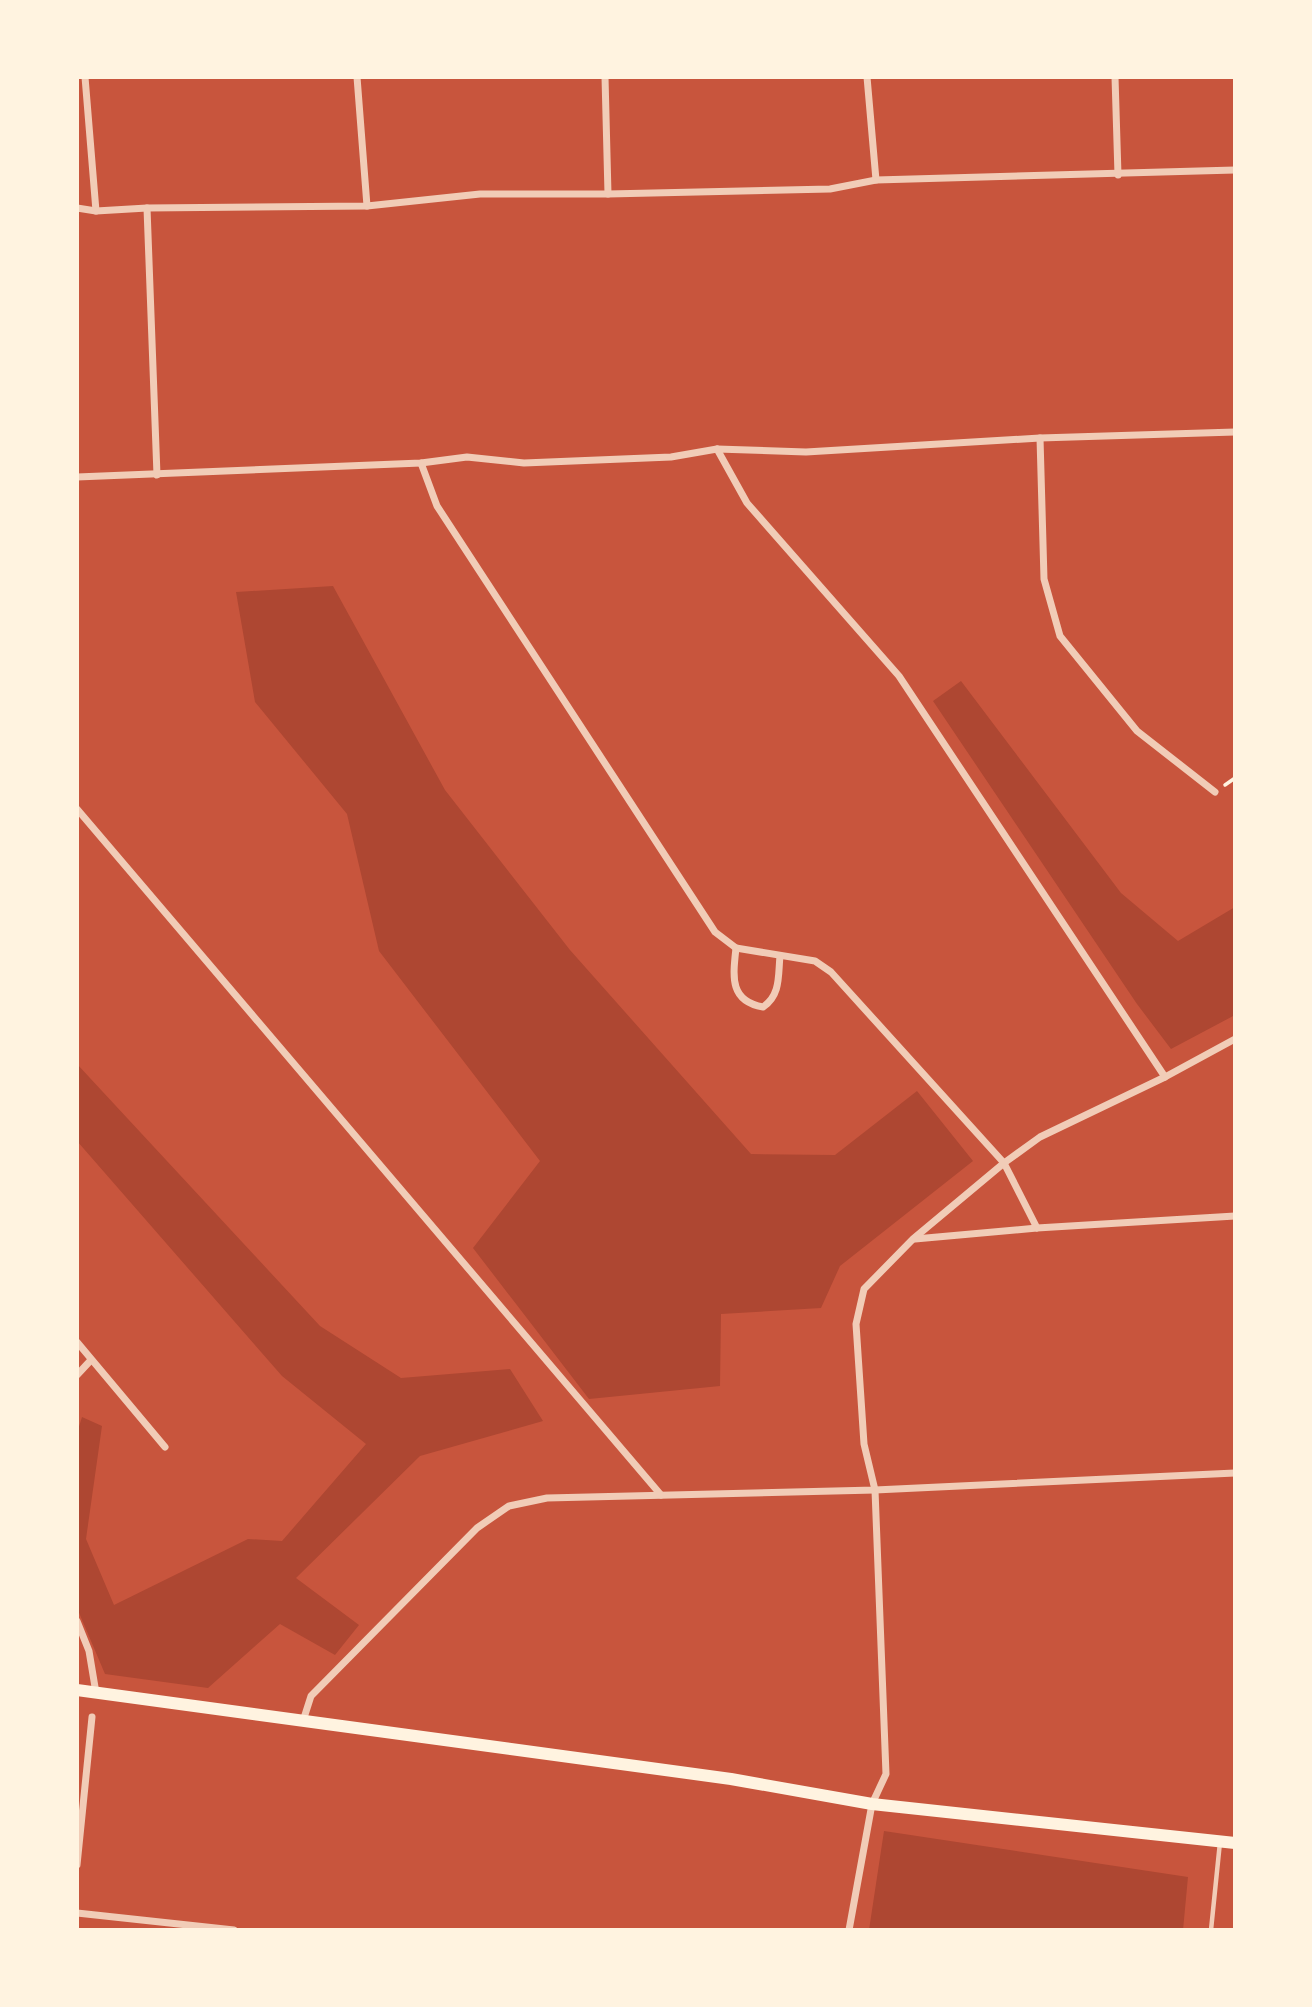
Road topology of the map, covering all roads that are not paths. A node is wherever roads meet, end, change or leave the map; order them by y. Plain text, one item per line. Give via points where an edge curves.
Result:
1 (85, 77) edge
2 (357, 77) edge
3 (605, 77) edge
4 (867, 77) edge
5 (1115, 77) edge
6 (1235, 170) edge
7 (1118, 175) junction
8 (876, 180) junction
9 (608, 194) junction
10 (366, 205) junction
11 (77, 208) edge
12 (147, 208) junction
13 (96, 211) junction
14 (1235, 432) edge
15 (1040, 438) junction
16 (717, 449) junction
17 (421, 463) junction
18 (157, 475) junction
19 (77, 477) edge
20 (1215, 792) dead end
21 (77, 809) edge
22 (736, 948) junction
23 (780, 956) junction
24 (1235, 1039) edge
25 (1165, 1077) junction
26 (1004, 1163) junction
27 (1235, 1216) edge
28 (1037, 1227) junction
29 (913, 1239) junction
30 (77, 1342) edge
31 (91, 1360) junction
32 (77, 1375) edge
33 (165, 1447) dead end
34 (1235, 1474) edge
35 (875, 1490) junction
36 (661, 1495) junction
37 (77, 1621) edge
38 (77, 1690) edge
39 (96, 1693) junction
40 (92, 1717) dead end
41 (303, 1721) junction
42 (872, 1804) junction
43 (1220, 1841) junction
44 (1235, 1843) edge
45 (77, 1864) edge
46 (77, 1913) edge
47 (234, 1930) edge
48 (849, 1930) edge
49 (1211, 1930) edge

1 - 13 street
2 - 10 street
3 - 9 street
4 - 8 street
5 - 7 street
6 - 7 street
7 - 8 street
8 - 9 street via 830,189
9 - 10 street via 480,194
10 - 12 street
11 - 13 street
12 - 13 street
12 - 18 street
14 - 15 street
15 - 16 street via 806,452
15 - 20 street via 1044,579 1060,636 1137,731
16 - 17 street via 671,457 524,463 467,457
16 - 25 street via 747,503 899,676
17 - 18 street
17 - 22 street via 437,506 715,932
18 - 19 street
21 - 36 street
22 - 23 street
22 - 23 street via 736,991 750,1005 763,1007 777,994
23 - 26 street via 815,961 831,972
24 - 25 street
25 - 26 street via 1040,1137
26 - 28 street
26 - 29 street
27 - 28 street
28 - 29 street
29 - 35 street via 864,1289 856,1324 864,1444
30 - 31 street
31 - 32 street
31 - 33 street
34 - 35 street
35 - 36 street
35 - 42 street via 886,1774
36 - 41 street via 547,1498 509,1506 477,1528 311,1696
37 - 39 street via 89,1651
38 - 39 main road
39 - 41 main road
40 - 45 street
41 - 42 main road via 731,1779
42 - 43 main road
42 - 48 street
43 - 44 main road
43 - 49 lane
46 - 47 street

